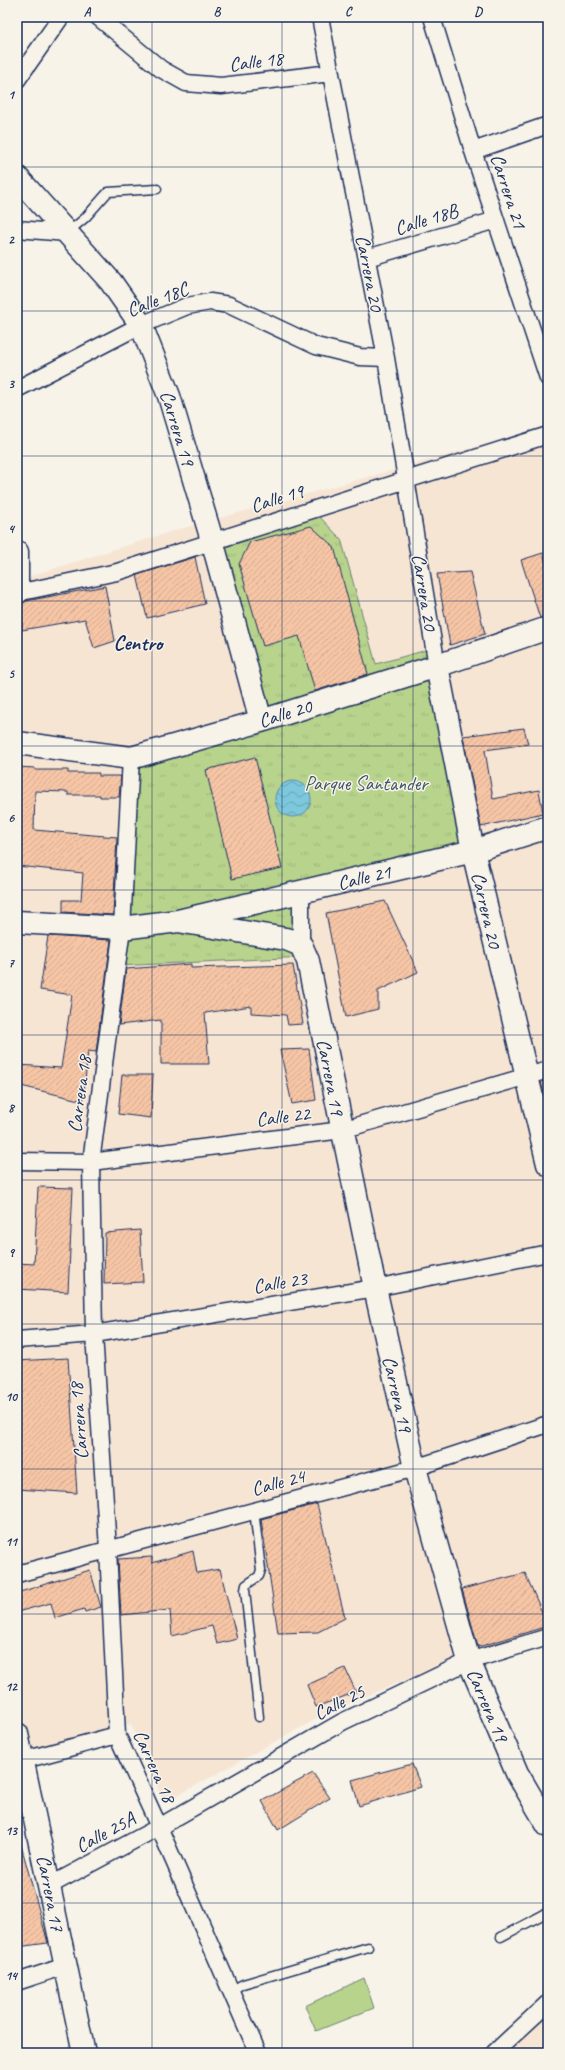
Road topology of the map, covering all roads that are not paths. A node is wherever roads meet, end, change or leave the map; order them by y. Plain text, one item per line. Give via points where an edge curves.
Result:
1 (61, 17) edge
2 (98, 17) edge
3 (320, 17) edge
4 (432, 17) edge
5 (331, 73) junction
6 (17, 80) edge
7 (548, 125) edge
8 (473, 151) junction
9 (17, 177) edge
10 (17, 183) edge
11 (157, 189) dead end
12 (496, 220) junction
13 (17, 229) edge
14 (67, 233) junction
15 (367, 258) junction
16 (141, 325) junction
17 (386, 358) junction
18 (548, 378) edge
19 (17, 389) edge
20 (548, 435) edge
21 (407, 479) junction
22 (212, 540) junction
23 (17, 552) edge
24 (17, 593) edge
25 (548, 628) edge
26 (437, 666) junction
27 (260, 720) junction
28 (17, 743) edge
29 (131, 758) junction
30 (548, 827) edge
31 (473, 851) junction
32 (301, 892) junction
33 (178, 921) junction
34 (17, 922) edge
35 (122, 928) junction
36 (301, 946) junction
37 (548, 1070) edge
38 (527, 1076) junction
39 (342, 1130) junction
40 (17, 1161) edge
41 (91, 1162) junction
42 (548, 1164) edge
43 (548, 1253) edge
44 (375, 1288) junction
45 (94, 1334) junction
46 (17, 1340) edge
47 (548, 1424) edge
48 (415, 1468) junction
49 (254, 1510) junction
50 (108, 1549) junction
51 (17, 1574) edge
52 (548, 1637) edge
53 (469, 1661) junction
54 (259, 1717) dead end
55 (17, 1734) edge
56 (116, 1735) junction
57 (20, 1762) edge
58 (548, 1826) edge
59 (159, 1827) junction
60 (49, 1886) junction
61 (548, 1912) edge
62 (501, 1937) dead end
63 (368, 1947) dead end
64 (65, 1966) junction
65 (17, 1982) edge
66 (230, 1991) junction
67 (548, 2003) edge
68 (84, 2053) edge
69 (258, 2053) edge
70 (494, 2053) edge

1 - 6 street
2 - 5 street, Calle 18 via 161,69 186,83 221,86
3 - 5 street, Carrera 20
4 - 8 street, Carrera 21
5 - 15 street, Carrera 20
7 - 8 street
8 - 12 street, Carrera 21
9 - 10 street
9 - 14 main road, Carrera 19
11 - 14 lane via 108,192 85,218
12 - 15 street, Calle 18B
12 - 18 street, Carrera 21
13 - 14 street
14 - 16 main road, Carrera 19 via 111,282
15 - 17 street, Carrera 20
16 - 17 street, Calle 18C via 187,306 210,302 230,305 316,346 360,357
16 - 19 street, Calle 18C
16 - 22 main road, Carrera 19 via 169,396
17 - 21 street, Carrera 20
20 - 21 street, Calle 19
21 - 22 street, Calle 19
21 - 26 street, Carrera 20
22 - 24 street, Calle 19 via 117,572
22 - 27 main road, Carrera 19
23 - 24 main road
25 - 26 main road, Calle 20
26 - 27 main road, Calle 20
26 - 31 main road, Carrera 20
27 - 29 main road, Calle 20
28 - 29 main road, Calle 20
29 - 35 street, Carrera 18
30 - 31 main road, Calle 21
31 - 32 main road, Calle 21
31 - 38 main road, Carrera 20
32 - 33 main road, Calle 21
32 - 36 street
33 - 35 main road, Calle 21
33 - 36 main road, Calle 21 via 286,939
34 - 35 main road, Calle 21
35 - 41 street, Carrera 18
36 - 39 main road, Carrera 19 via 308,961
37 - 38 street, Calle 22
38 - 39 street, Calle 22
38 - 42 main road, Carrera 20
39 - 41 street, Calle 22
39 - 44 main road, Carrera 19
40 - 41 street, Calle 22
41 - 45 street, Carrera 18
43 - 44 street, Calle 23
44 - 45 street, Calle 23
44 - 48 main road, Carrera 19
45 - 46 street, Calle 23
45 - 50 street, Carrera 18
47 - 48 street, Calle 24
48 - 49 street, Calle 24
48 - 53 main road, Carrera 19
49 - 50 street, Calle 24
49 - 54 lane via 260,1570 259,1576 246,1584 245,1590
50 - 51 street, Calle 24
50 - 56 street, Carrera 18
52 - 53 street, Calle 25
53 - 58 main road, Carrera 19 via 517,1773
53 - 59 street, Calle 25 via 342,1722
55 - 57 main road, Carrera 17
56 - 57 street
56 - 59 street, Carrera 18
57 - 60 main road, Carrera 17
59 - 60 street, Calle 25A
59 - 66 street, Carrera 18
60 - 64 main road, Carrera 17
61 - 62 lane
63 - 66 lane via 243,1984
64 - 65 street
64 - 68 main road, Carrera 17
66 - 69 street, Carrera 18
67 - 70 street

